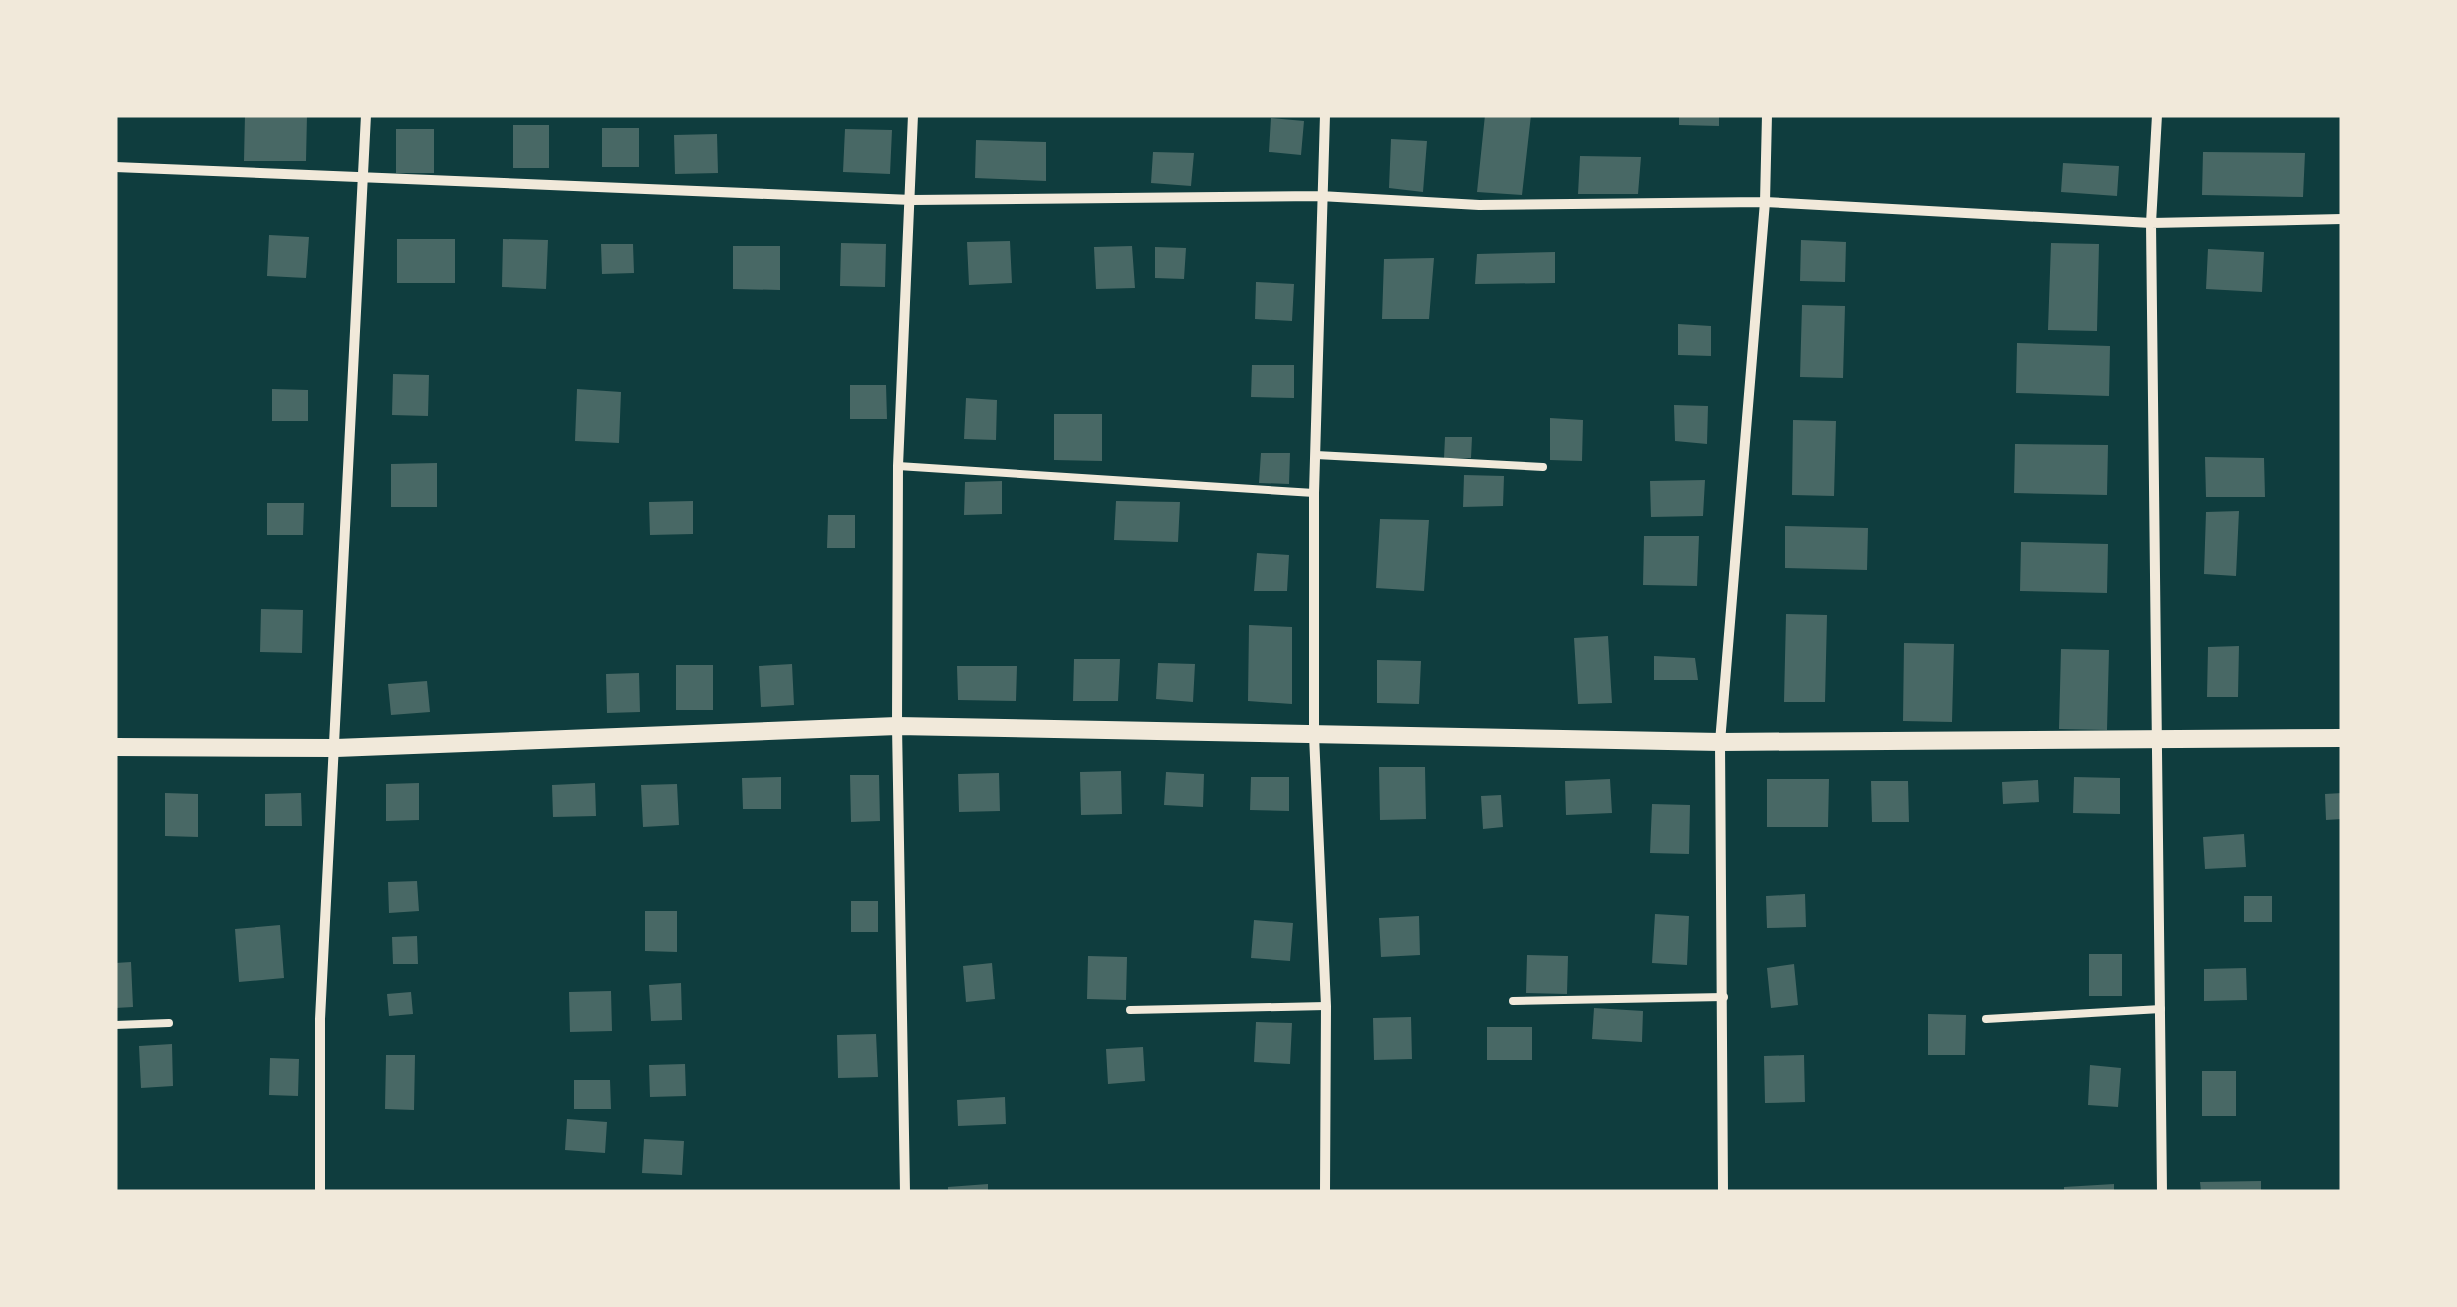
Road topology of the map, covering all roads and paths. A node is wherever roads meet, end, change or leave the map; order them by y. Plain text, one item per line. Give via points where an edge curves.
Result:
1 (366, 115) edge
2 (913, 115) edge
3 (1325, 115) edge
4 (1767, 115) edge
5 (2157, 115) edge
6 (115, 167) edge
7 (366, 176) junction
8 (1320, 196) junction
9 (912, 200) junction
10 (1765, 202) junction
11 (2342, 219) edge
12 (2151, 223) junction
13 (1316, 455) junction
14 (898, 466) junction
15 (1544, 466) dead end
16 (1314, 493) junction
17 (897, 726) junction
18 (1314, 735) junction
19 (2342, 738) edge
20 (2159, 740) junction
21 (1720, 742) junction
22 (115, 746) edge
23 (336, 748) junction
24 (1725, 997) junction
25 (1513, 1002) dead end
26 (1326, 1006) junction
27 (2161, 1009) junction
28 (1130, 1010) dead end
29 (1986, 1019) dead end
30 (169, 1023) dead end
31 (115, 1024) edge
32 (320, 1192) edge
33 (905, 1192) edge
34 (1325, 1192) edge
35 (1723, 1192) edge
36 (2162, 1192) edge

1 - 7 street
2 - 9 street
3 - 8 street
4 - 10 street
5 - 12 street
6 - 7 street
7 - 9 street
7 - 23 street
8 - 9 street
8 - 10 street via 1479,205
8 - 13 street
9 - 14 street
10 - 12 street
10 - 21 street
11 - 12 street
12 - 20 street
13 - 15 lane
13 - 16 street
14 - 16 lane
14 - 17 street
16 - 18 street
17 - 18 street
17 - 23 street
17 - 33 street
18 - 21 street
18 - 26 street
19 - 20 street
20 - 21 street
20 - 27 street
21 - 24 street
22 - 23 street
23 - 32 street via 320,1019
24 - 25 lane
24 - 35 street
26 - 28 lane
26 - 34 street
27 - 29 lane
27 - 36 street
30 - 31 lane

